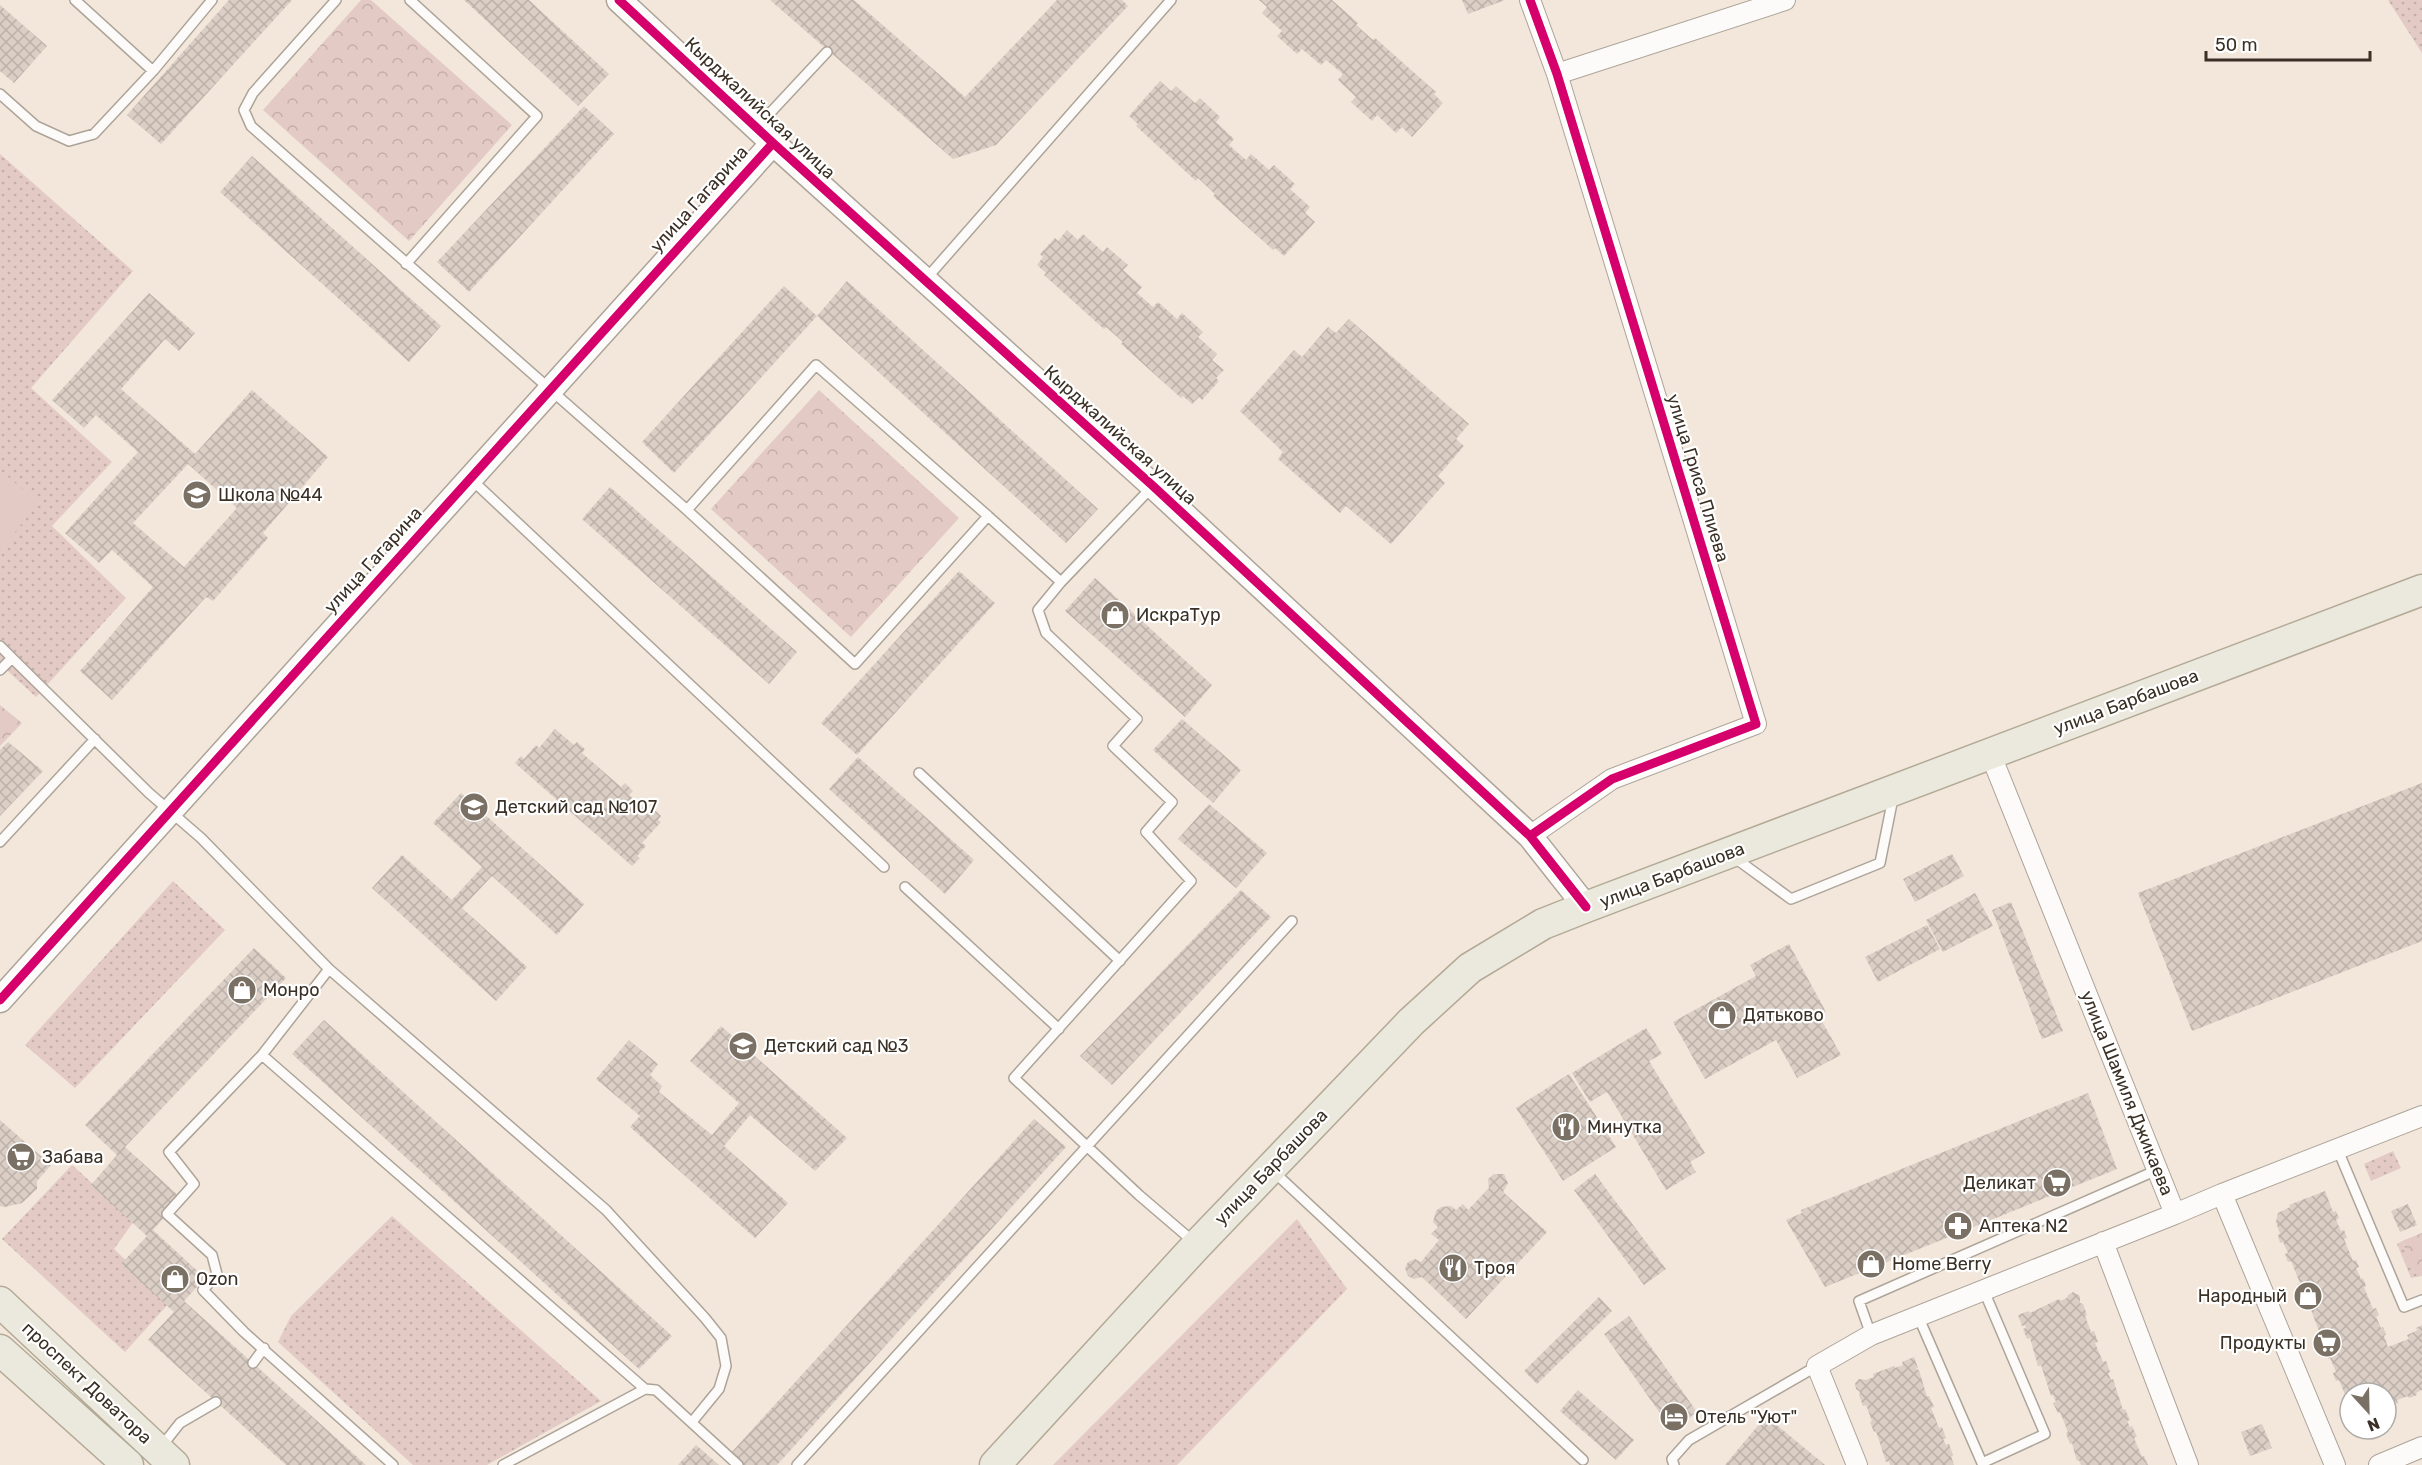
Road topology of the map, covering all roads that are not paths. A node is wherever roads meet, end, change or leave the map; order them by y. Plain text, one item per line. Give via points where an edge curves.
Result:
1 (75, 0) edge
2 (212, 0) edge
3 (336, 0) edge
4 (410, 0) edge
5 (619, 0) edge
6 (1157, 0) edge
7 (1530, 0) edge
8 (1785, 0) edge
9 (1168, 4) edge
10 (827, 52) dead end
11 (153, 71) junction
12 (1557, 74) junction
13 (0, 94) edge
14 (755, 126) junction
15 (773, 142) junction
16 (406, 264) junction
17 (925, 280) junction
18 (549, 389) junction
19 (470, 477) junction
20 (1153, 486) junction
21 (687, 510) junction
22 (987, 516) junction
23 (1061, 582) junction
24 (2422, 590) edge
25 (0, 646) edge
26 (12, 658) junction
27 (0, 670) edge
28 (95, 739) junction
29 (1990, 753) junction
30 (919, 773) dead end
31 (1894, 791) junction
32 (169, 811) junction
33 (1530, 836) junction
34 (0, 842) edge
35 (1728, 853) junction
36 (884, 867) dead end
37 (905, 887) dead end
38 (1586, 907) junction
39 (1292, 921) dead end
40 (1120, 961) junction
41 (330, 969) junction
42 (0, 1000) edge
43 (1059, 1029) junction
44 (262, 1055) junction
45 (2420, 1122) edge
46 (1088, 1145) junction
47 (2337, 1149) junction
48 (1270, 1168) junction
49 (2157, 1170) junction
50 (2222, 1194) junction
51 (2175, 1214) junction
52 (2103, 1242) junction
53 (1197, 1245) junction
54 (1984, 1291) junction
55 (2422, 1300) edge
56 (0, 1302) edge
57 (1918, 1316) junction
58 (1871, 1335) junction
59 (264, 1348) junction
60 (0, 1350) edge
61 (253, 1363) dead end
62 (1817, 1366) junction
63 (645, 1389) junction
64 (216, 1402) dead end
65 (692, 1422) junction
66 (2422, 1447) edge
67 (166, 1458) edge
68 (1583, 1460) dead end
69 (128, 1465) edge
70 (393, 1465) edge
71 (503, 1465) edge
72 (738, 1465) edge
73 (797, 1465) edge
74 (995, 1465) edge
75 (1674, 1465) edge
76 (1857, 1465) edge
77 (2187, 1465) edge
78 (2335, 1465) edge
79 (2379, 1465) edge

1 - 11 lane
2 - 11 lane
3 - 16 lane via 254,93 244,110 251,126
4 - 16 lane via 537,116
5 - 14 street, Кырджалийская улица
6 - 9 lane
7 - 12 street, улица Гриса Плиева
8 - 12 street
9 - 17 lane
10 - 14 lane
11 - 13 lane via 94,134 69,141 36,126
12 - 33 street, улица Гриса Плиева via 1756,723 1612,780
14 - 15 street, Кырджалийская улица
15 - 17 street, Кырджалийская улица
15 - 18 street, улица Гагарина
16 - 18 lane
17 - 20 street, Кырджалийская улица
18 - 19 street, улица Гагарина
18 - 21 lane
19 - 32 street, улица Гагарина
19 - 36 lane
20 - 23 lane
20 - 33 street, Кырджалийская улица
21 - 22 lane via 816,365
21 - 22 lane via 855,664
22 - 23 lane
23 - 40 lane via 1038,610 1046,633 1137,719 1113,746 1172,802 1146,832 1191,881
24 - 29 main road, улица Барбашова
25 - 26 lane
26 - 27 lane
26 - 28 lane
28 - 32 lane
28 - 34 lane
29 - 31 main road, улица Барбашова
29 - 49 street, улица Шамиля Джикаева
30 - 40 lane
31 - 35 main road, улица Барбашова
31 - 35 lane via 1881,863 1791,899
32 - 41 lane via 201,838
32 - 42 street, улица Гагарина
33 - 38 street, Кырджалийская улица
35 - 38 main road, улица Барбашова
37 - 43 lane
38 - 48 main road, улица Барбашова via 1543,924 1470,968
39 - 46 lane
40 - 43 lane
41 - 44 lane
41 - 65 lane via 606,1210 721,1338 726,1366 719,1389
43 - 46 lane via 1014,1078
44 - 59 lane via 169,1152 194,1184 167,1214 212,1255 217,1274 203,1290
44 - 63 lane
45 - 47 street, улица Шамиля Джикаева
46 - 53 lane
46 - 73 lane
47 - 50 street, улица Шамиля Джикаева
47 - 55 lane via 2404,1307
48 - 53 main road, улица Барбашова
48 - 68 lane
49 - 51 street, улица Шамиля Джикаева
49 - 58 lane via 1859,1301
50 - 51 street, улица Шамиля Джикаева
50 - 78 street
51 - 52 street
52 - 54 street
52 - 77 street
53 - 74 main road, улица Барбашова
54 - 57 street
54 - 57 lane via 2045,1434 1982,1463
56 - 67 main road, проспект Доватора
57 - 58 street
58 - 62 street
59 - 61 lane
59 - 70 lane
60 - 69 main road, проспект Доватора
62 - 75 lane via 1689,1440 1672,1459
62 - 76 street
63 - 65 lane via 656,1390
63 - 71 lane
64 - 67 lane via 180,1423
65 - 72 lane
66 - 79 street

